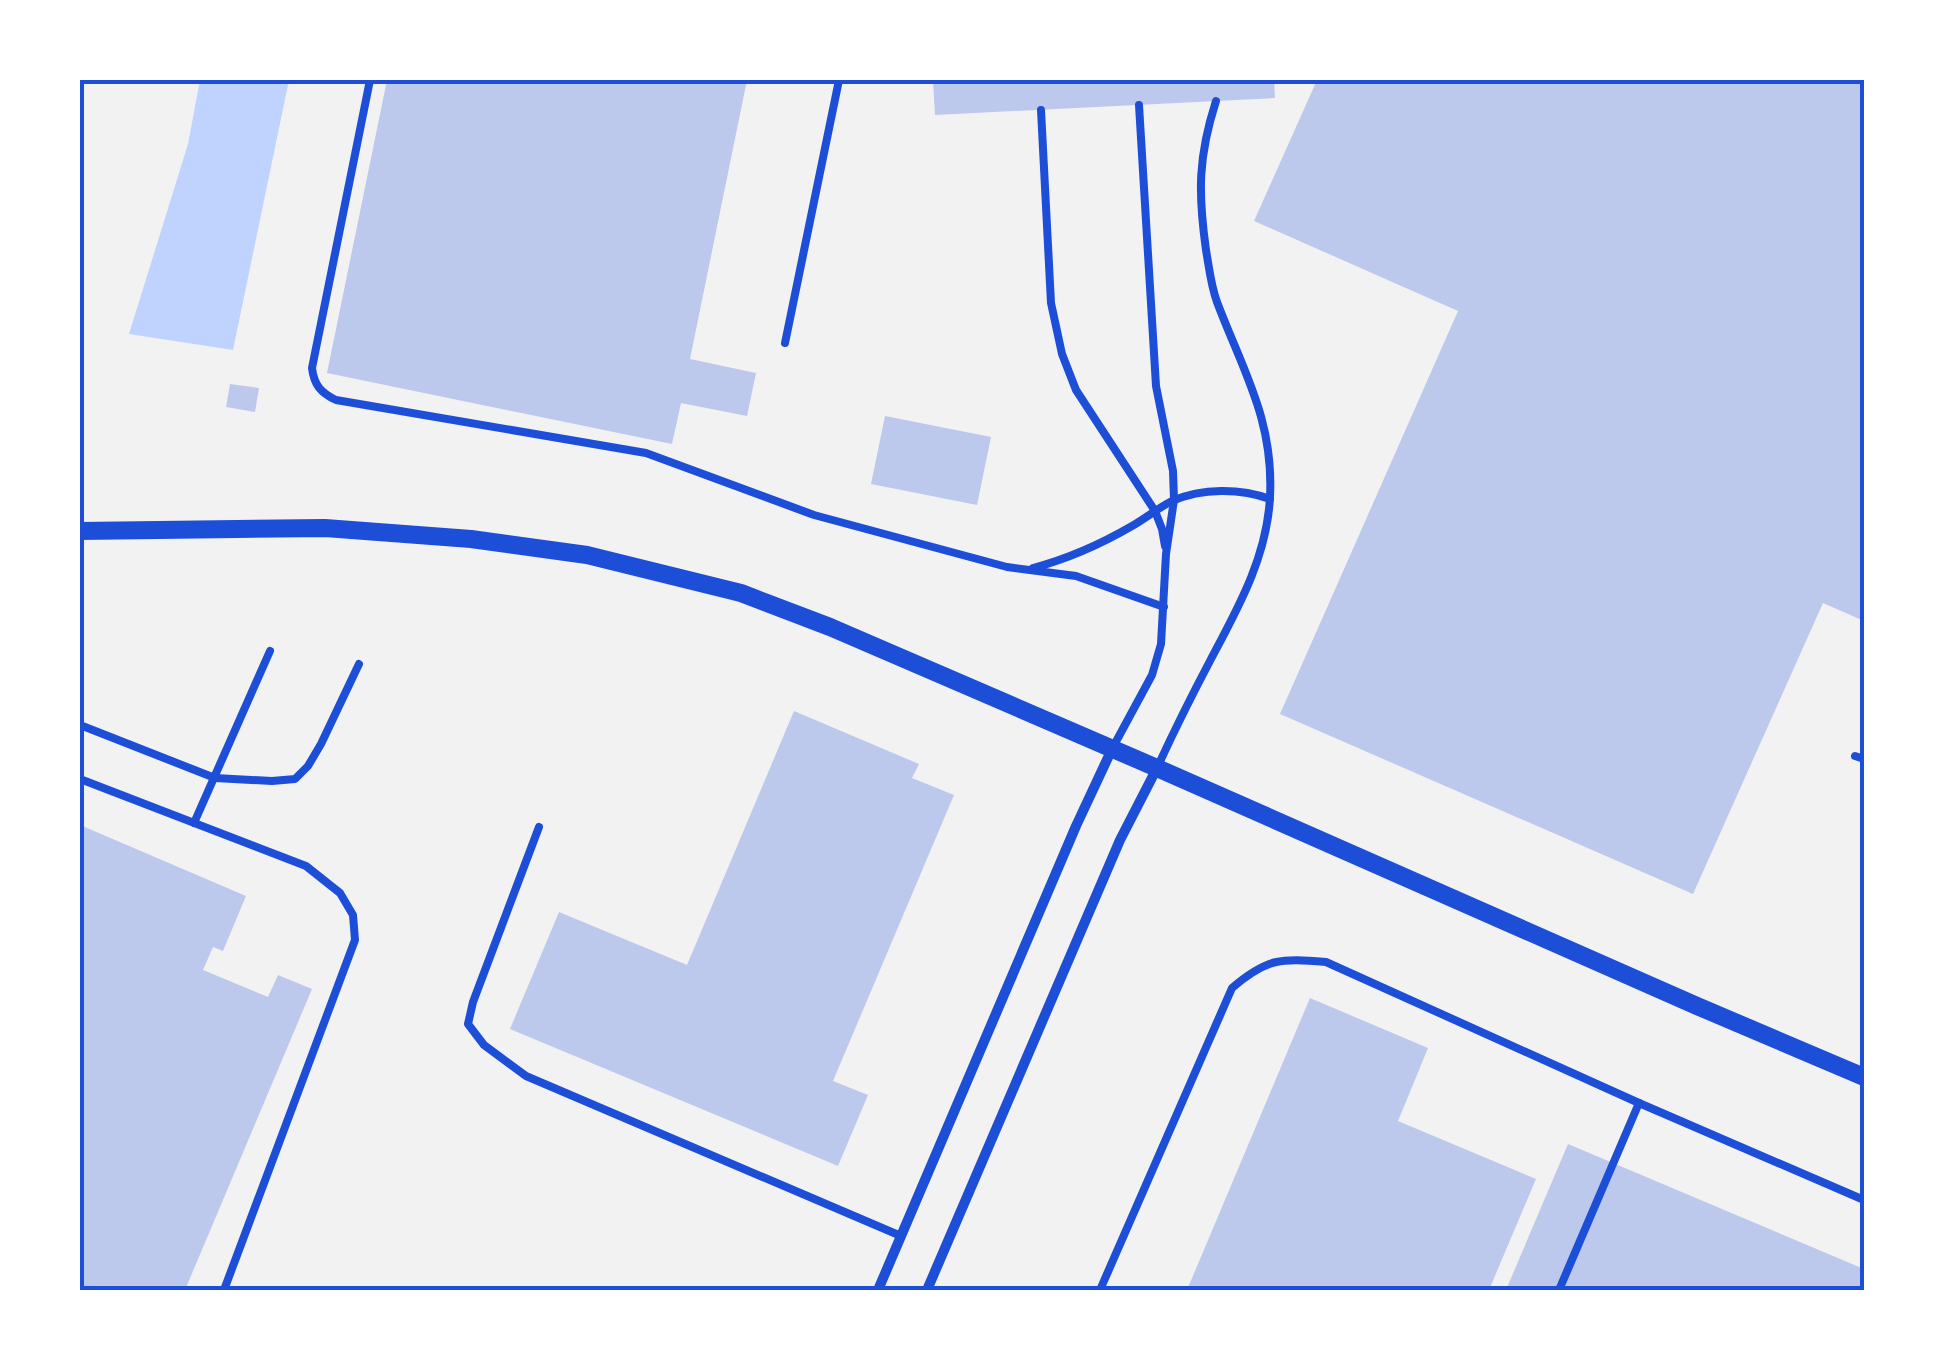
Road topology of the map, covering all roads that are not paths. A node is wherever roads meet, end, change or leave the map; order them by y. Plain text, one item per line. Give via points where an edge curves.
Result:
1 (370, 80) edge
2 (839, 80) edge
3 (1216, 101) dead end
4 (1140, 105) dead end
5 (1041, 110) dead end
6 (785, 342) dead end
7 (1270, 499) junction
8 (1174, 500) junction
9 (1155, 510) junction
10 (80, 531) edge
11 (1166, 554) junction
12 (1030, 569) junction
13 (1164, 607) junction
14 (270, 650) dead end
15 (359, 664) dead end
16 (80, 725) edge
17 (1112, 749) junction
18 (1157, 768) junction
19 (215, 778) junction
20 (80, 779) edge
21 (194, 823) junction
22 (539, 827) dead end
23 (1864, 1077) edge
24 (1640, 1103) junction
25 (1864, 1200) edge
26 (902, 1236) junction
27 (224, 1290) edge
28 (878, 1290) edge
29 (926, 1290) edge
30 (1100, 1290) edge
31 (1559, 1290) edge

1 - 12 lane via 312,368 324,395 646,453 814,515
2 - 6 lane
3 - 7 lane via 1202,154 1200,212 1216,298 1262,417
4 - 8 lane via 1156,386
5 - 9 lane via 1052,303 1062,354 1076,390
7 - 8 lane via 1214,491
7 - 18 lane via 1247,592
8 - 9 lane
8 - 11 lane
9 - 11 lane
9 - 12 lane via 1060,561
10 - 17 street via 325,528 471,538 587,555 741,594
11 - 13 lane
12 - 13 lane via 1076,576
13 - 17 lane via 1152,675
14 - 19 lane
15 - 19 lane via 308,766 294,779
16 - 19 lane
17 - 18 street
17 - 26 street
18 - 23 street
18 - 29 street
19 - 21 lane
20 - 21 lane
21 - 27 lane via 306,866 340,893 353,915 355,940
22 - 26 lane via 473,1002 468,1024 484,1045 526,1076
24 - 25 lane
24 - 30 lane via 1326,962 1288,958 1255,968 1232,988
24 - 31 lane
26 - 28 street

